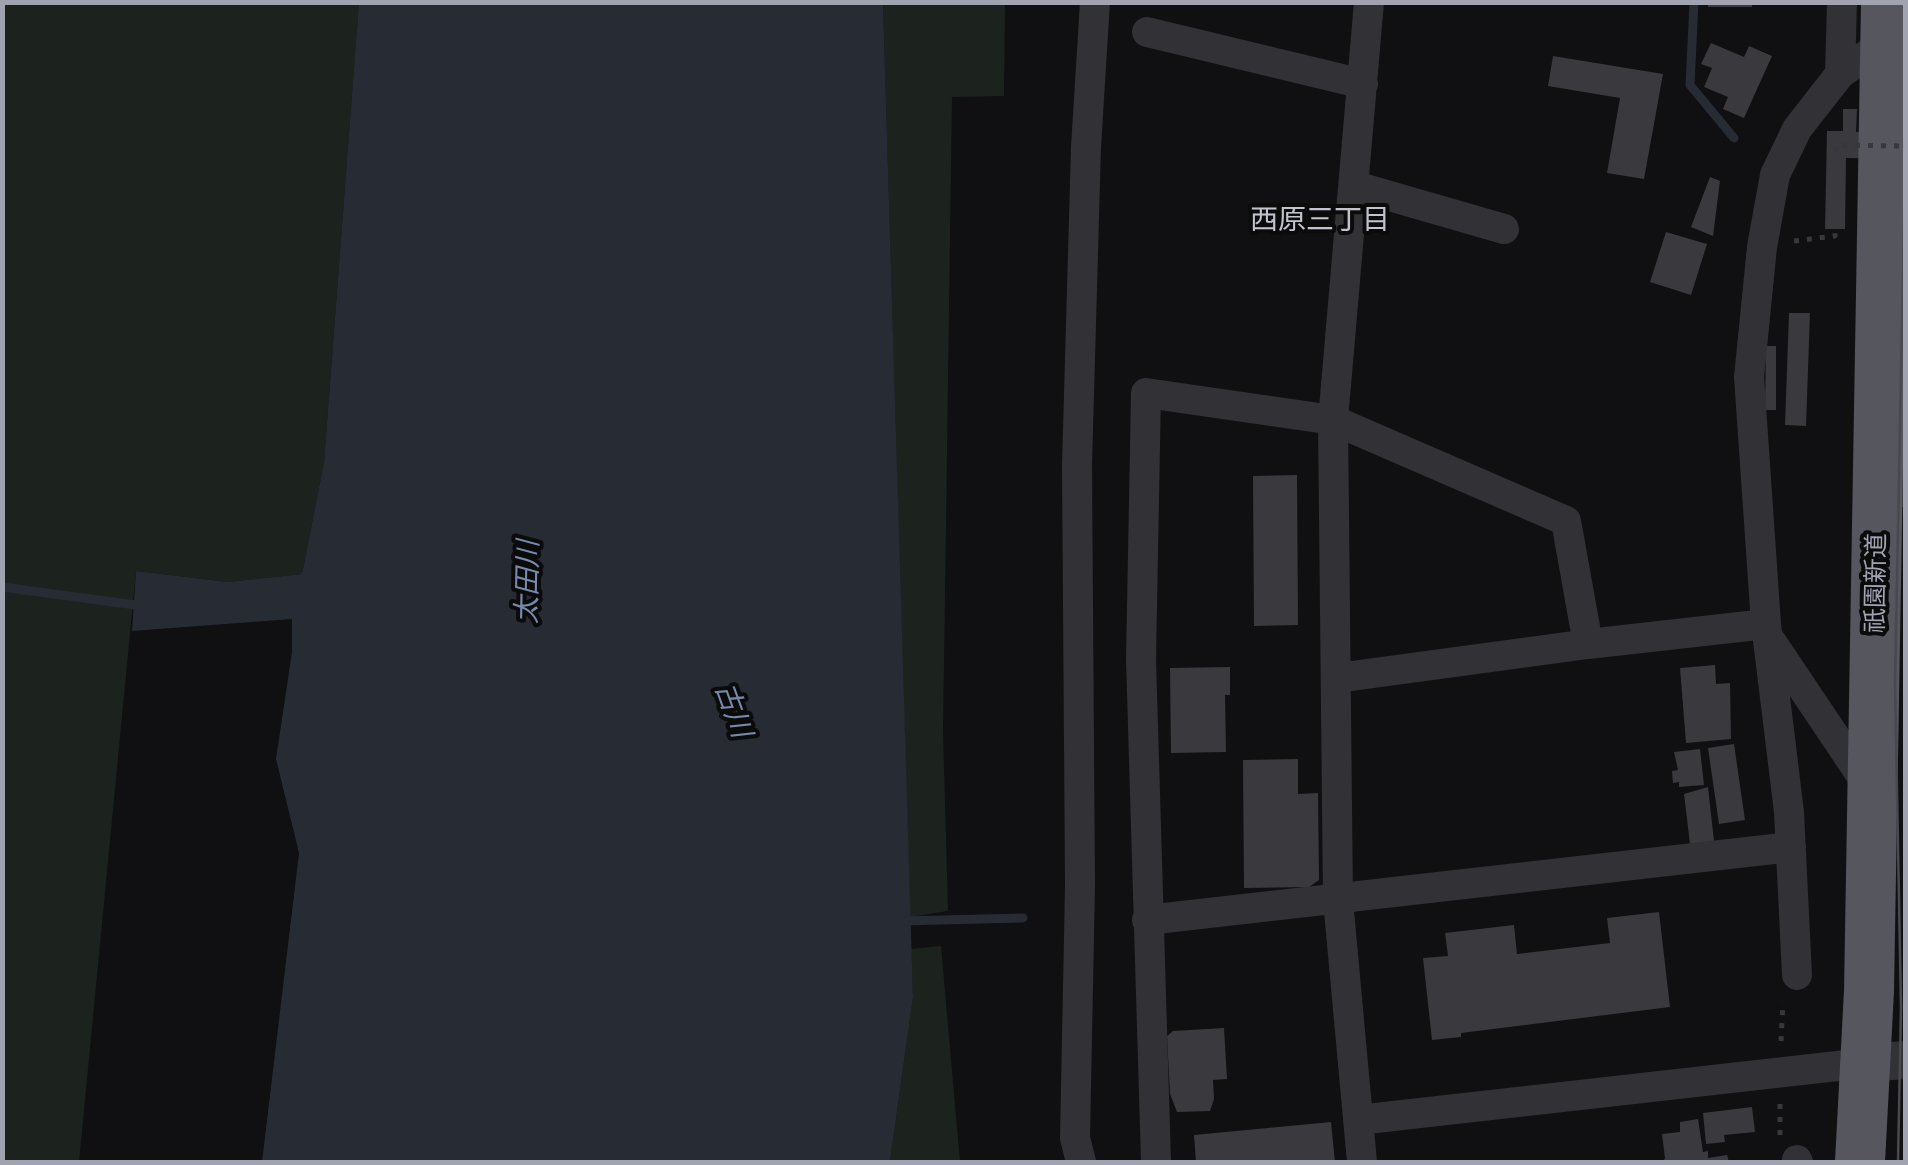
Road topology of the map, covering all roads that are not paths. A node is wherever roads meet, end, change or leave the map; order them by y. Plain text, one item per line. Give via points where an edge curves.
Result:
1 (1095, 2) edge
2 (1370, 2) edge
3 (1842, 2) edge
4 (1886, 22) edge
5 (1147, 32) dead end
6 (1840, 74) junction
7 (1363, 84) junction
8 (1355, 186) junction
9 (1504, 229) dead end
10 (1333, 420) junction
11 (1767, 630) junction
12 (1588, 644) junction
13 (1337, 678) junction
14 (1873, 792) junction
15 (1791, 847) junction
16 (1338, 900) junction
17 (1146, 920) junction
18 (1797, 975) dead end
19 (1884, 1062) edge
20 (1358, 1120) junction
21 (1081, 1154) edge
22 (1156, 1162) edge
23 (1362, 1162) edge
24 (1860, 1162) edge

1 - 21 street via 1077,465
2 - 7 street
3 - 6 street
4 - 6 street
4 - 14 highway, 祇園新道
5 - 7 street
6 - 11 street via 1775,174 1762,247 1749,377
7 - 8 street
8 - 9 street
8 - 10 street
10 - 12 street via 1566,521
10 - 13 street
10 - 17 street via 1146,392
11 - 12 street
11 - 14 street
11 - 15 street
12 - 13 street
13 - 16 street
14 - 19 highway, 祇園新道 via 1869,991
15 - 16 street
15 - 18 street
16 - 17 street
16 - 20 street
17 - 22 street
19 - 20 street
19 - 24 highway, 祇園新道
20 - 23 street

